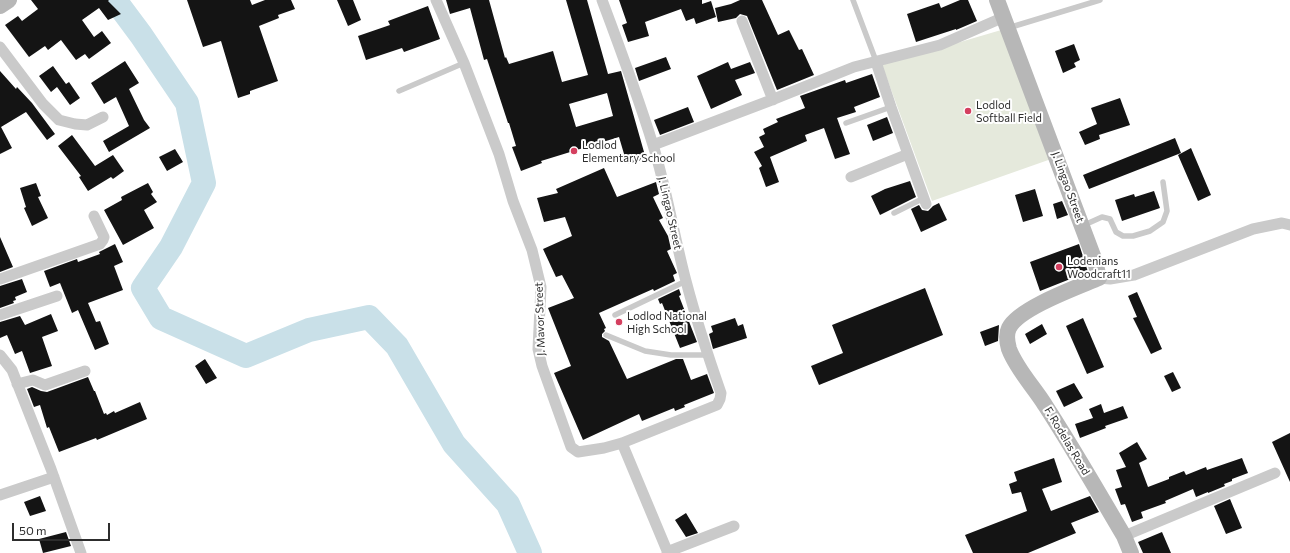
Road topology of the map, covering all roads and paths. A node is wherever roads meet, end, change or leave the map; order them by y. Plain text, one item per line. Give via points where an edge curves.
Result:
1 (9, 0) edge
2 (436, 0) edge
3 (602, 0) edge
4 (853, 0) edge
5 (997, 0) edge
6 (1100, 0) edge
7 (0, 6) edge
8 (742, 21) dead end
9 (1006, 22) junction
10 (0, 46) edge
11 (464, 62) junction
12 (876, 62) junction
13 (399, 91) dead end
14 (773, 100) junction
15 (891, 107) junction
16 (103, 117) dead end
17 (846, 124) dead end
18 (653, 145) junction
19 (908, 154) junction
20 (852, 177) dead end
21 (1163, 182) dead end
22 (925, 201) joint
23 (894, 213) dead end
24 (94, 216) dead end
25 (1290, 225) edge
26 (1082, 226) junction
27 (1099, 278) junction
28 (0, 279) edge
29 (686, 280) junction
30 (58, 296) dead end
31 (0, 315) edge
32 (615, 315) dead end
33 (606, 335) dead end
34 (0, 355) edge
35 (708, 355) junction
36 (85, 371) dead end
37 (17, 384) junction
38 (717, 405) joint
39 (622, 443) junction
40 (1275, 473) dead end
41 (54, 477) junction
42 (0, 495) edge
43 (734, 526) dead end
44 (1124, 536) junction
45 (668, 552) edge
46 (81, 553) edge
47 (1131, 553) edge

1 - 7 street
2 - 11 street, J. Mavor Street
3 - 18 street, J. Lingao Street
4 - 12 lane
5 - 9 street, J. Lingao Street
6 - 9 lane
8 - 14 street
9 - 12 street via 940,45
9 - 26 street, J. Lingao Street
10 - 16 street via 43,104 59,120 87,125
11 - 13 lane
11 - 39 street, J. Mavor Street via 532,250 541,287 538,349 571,447 578,452
12 - 14 street via 854,67
12 - 15 street
14 - 18 street
15 - 17 lane
15 - 19 street
18 - 29 street, J. Lingao Street
19 - 20 street
19 - 22 street
21 - 26 lane via 1167,211 1163,222 1150,231 1134,236 1123,236 1116,232 1110,219 1102,217
22 - 23 lane
24 - 28 street via 104,237 100,244
25 - 27 street via 1282,223 1253,229 1134,275
26 - 27 street, J. Lingao Street
27 - 44 street, F. Rodelas Road via 1041,303 1016,319 1009,328 1007,339 1016,364 1045,405
29 - 32 lane
29 - 35 street, J. Lingao Street
30 - 31 street
33 - 35 lane via 645,351 671,355
34 - 37 street via 12,370
35 - 38 street, J. Lingao Street via 721,393
36 - 37 street via 45,385 33,380
37 - 41 street
38 - 39 street, J. Mavor Street
39 - 45 street
40 - 44 street
41 - 42 street
41 - 46 street
43 - 45 street
44 - 47 street, F. Rodelas Road

